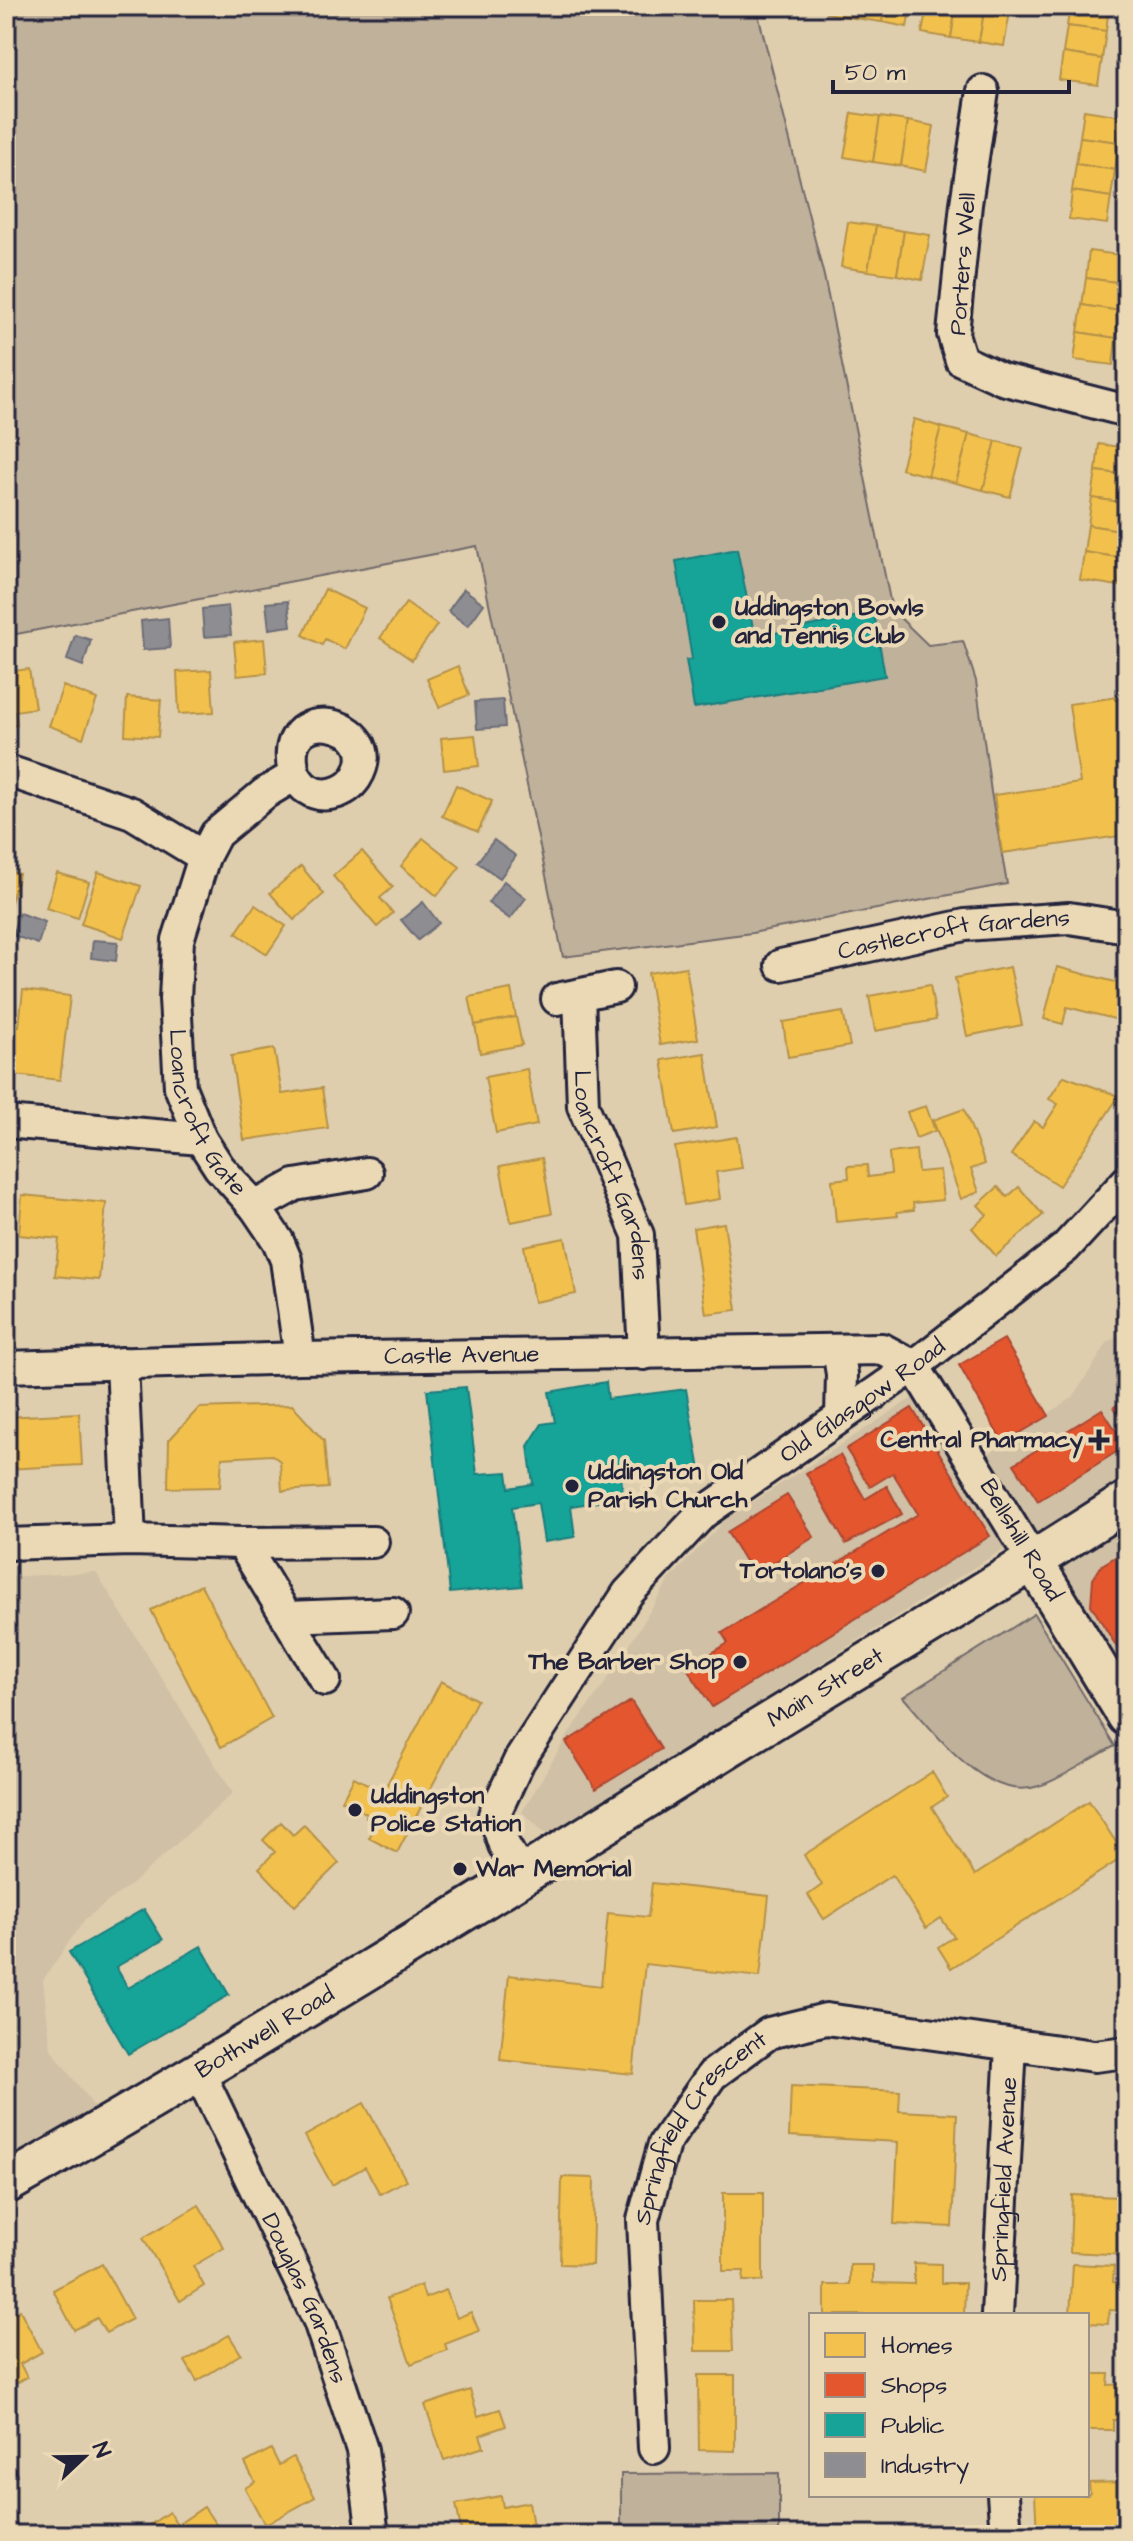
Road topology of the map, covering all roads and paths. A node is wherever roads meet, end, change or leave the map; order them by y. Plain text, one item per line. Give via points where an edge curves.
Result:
1 (983, 91) dead end
2 (1127, 411) edge
3 (8, 771) edge
4 (295, 775) dead end
5 (204, 857) junction
6 (1127, 927) edge
7 (781, 965) dead end
8 (616, 987) dead end
9 (6, 1122) edge
10 (201, 1139) junction
11 (367, 1173) dead end
12 (1127, 1181) edge
13 (255, 1207) junction
14 (838, 1350) junction
15 (644, 1354) junction
16 (300, 1358) junction
17 (122, 1363) junction
18 (914, 1366) junction
19 (6, 1367) edge
20 (841, 1416) junction
21 (1127, 1501) edge
22 (130, 1540) junction
23 (373, 1542) dead end
24 (242, 1543) junction
25 (6, 1544) edge
26 (1033, 1561) junction
27 (393, 1613) dead end
28 (287, 1617) junction
29 (325, 1680) dead end
30 (1127, 1716) edge
31 (522, 1876) junction
32 (1011, 2045) junction
33 (1127, 2052) edge
34 (199, 2072) junction
35 (6, 2184) edge
36 (997, 2313) edge
37 (654, 2448) dead end
38 (1003, 2497) edge
39 (373, 2535) edge
40 (1006, 2535) edge

1 - 2 street, Porters Well via 953,334 961,360 1002,379
3 - 5 street via 132,813
4 - 5 street, Loancroft Gate via 239,812 216,834
5 - 10 street, Loancroft Gate via 178,940 175,999 180,1087
6 - 7 street, Castlecroft Gardens via 1069,918 965,925
8 - 15 street, Loancroft Gardens via 568,997 583,1106 638,1235
9 - 10 street
10 - 13 street, Loancroft Gate
11 - 13 street via 295,1185
12 - 18 street, Old Glasgow Road via 1065,1248
13 - 16 street, Loancroft Gate via 286,1260
14 - 15 street, Castle Avenue
14 - 18 street, Castle Avenue via 882,1349
14 - 20 street
15 - 16 street, Castle Avenue
16 - 17 street, Castle Avenue
17 - 19 street, Castle Avenue
17 - 22 street
18 - 20 street, Old Glasgow Road
18 - 26 street, Bellshill Road
20 - 31 street, Old Glasgow Road via 703,1513 628,1593 519,1761 494,1815
21 - 26 main road, Main Street
22 - 24 street
22 - 25 street
23 - 24 street
24 - 28 street
26 - 30 main road, Bellshill Road
26 - 31 main road, Main Street
27 - 28 street
28 - 29 street
31 - 34 main road, Bothwell Road
32 - 33 street, Springfield Crescent via 1094,2056
32 - 36 street, Springfield Avenue
32 - 37 street, Springfield Crescent via 826,2019 769,2033 712,2075 664,2144 643,2220
34 - 35 main road, Bothwell Road
34 - 39 street, Douglas Gardens via 319,2321 362,2450
38 - 40 street

